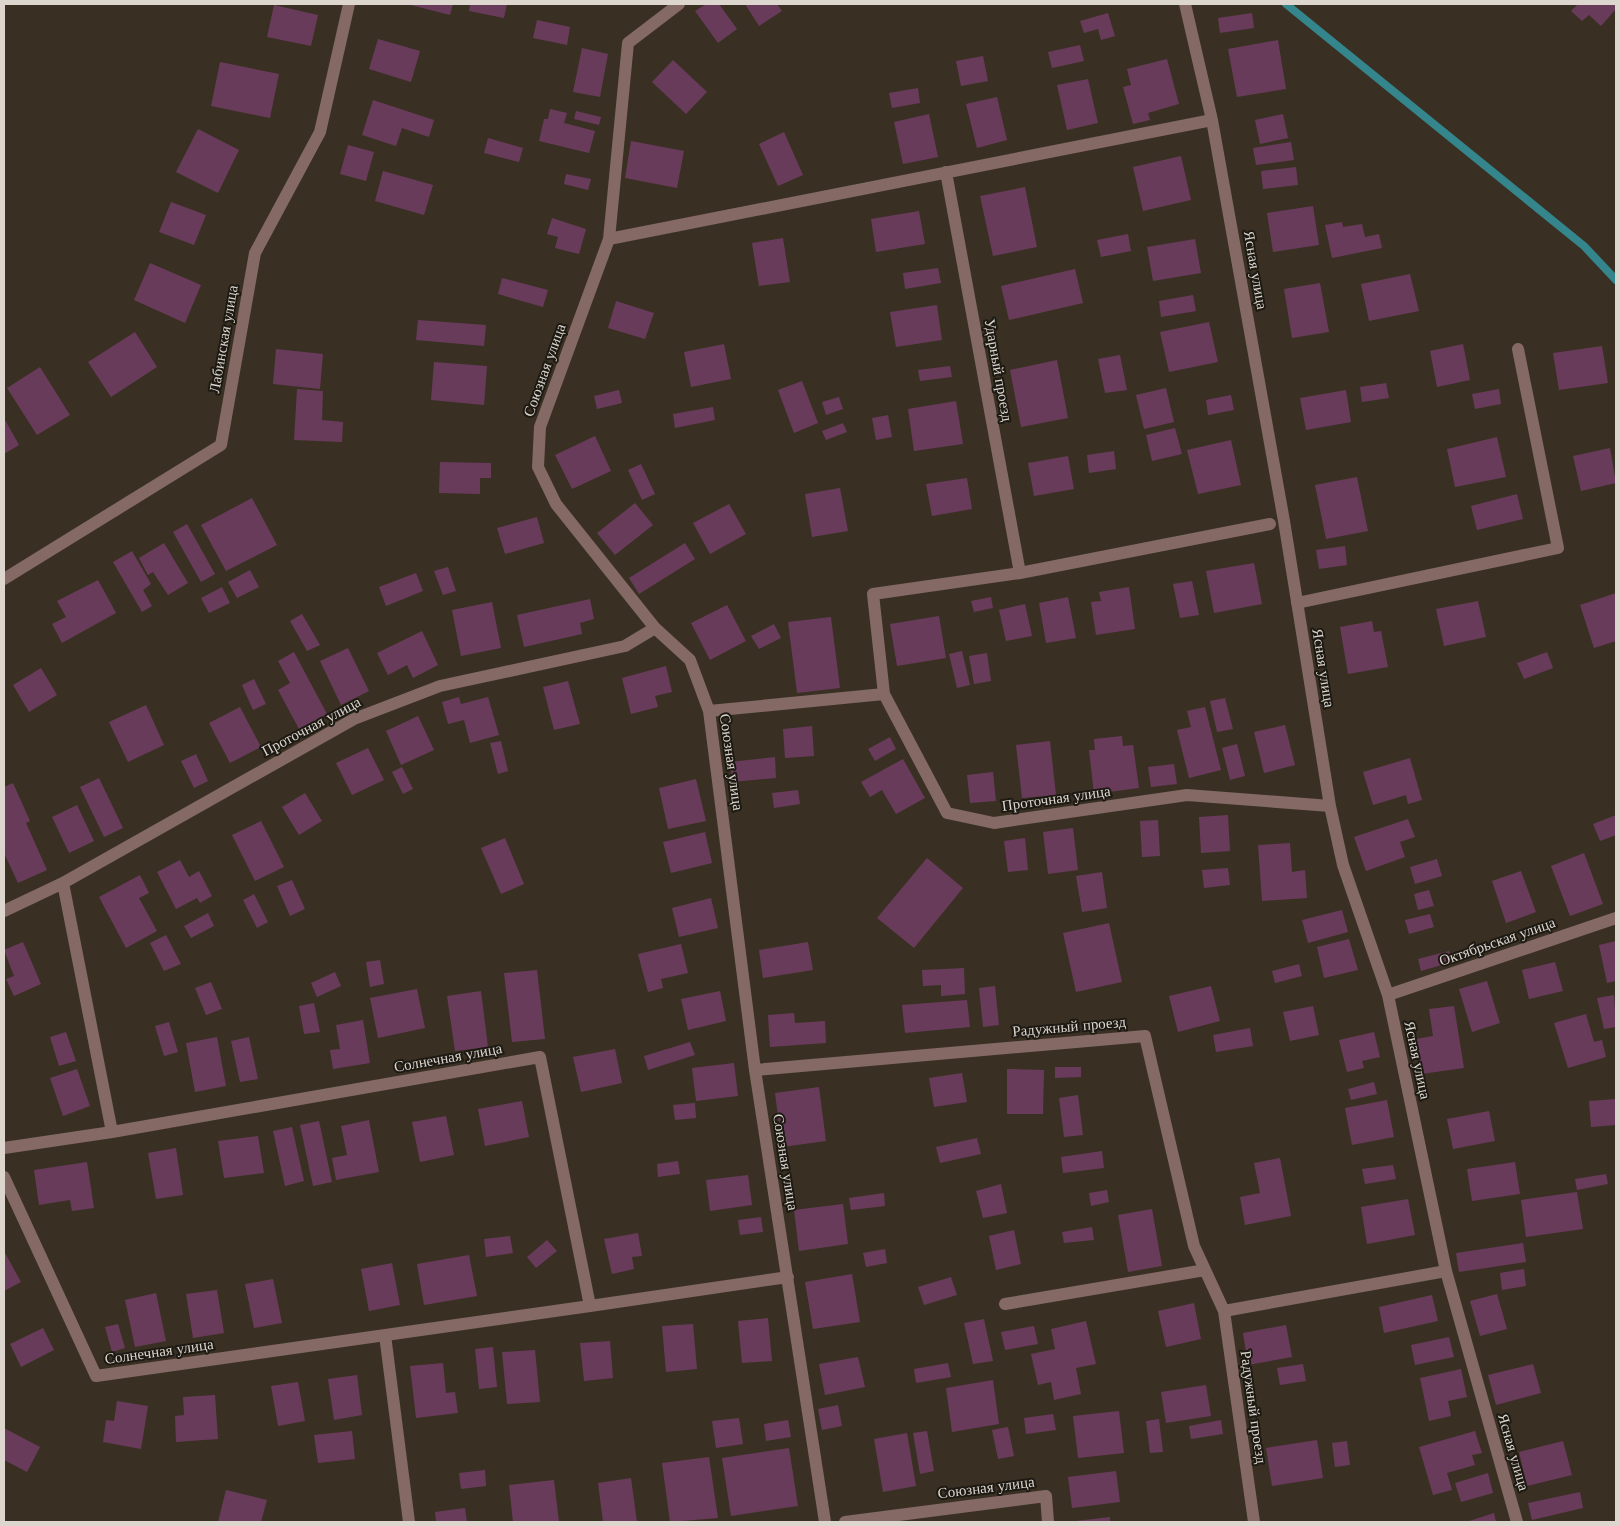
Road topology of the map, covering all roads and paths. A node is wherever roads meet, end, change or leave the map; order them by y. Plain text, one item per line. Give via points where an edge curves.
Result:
1 (349, 4) edge
2 (679, 4) edge
3 (1185, 4) edge
4 (1212, 120) junction
5 (946, 172) junction
6 (609, 239) junction
7 (1518, 349) dead end
8 (1270, 524) dead end
9 (1020, 573) junction
10 (4, 579) edge
11 (1297, 603) junction
12 (656, 628) junction
13 (884, 694) junction
14 (709, 711) junction
15 (1330, 806) junction
16 (63, 883) junction
17 (4, 911) edge
18 (1616, 918) edge
19 (1388, 995) junction
20 (755, 1070) junction
21 (112, 1132) junction
22 (4, 1148) edge
23 (4, 1177) edge
24 (1205, 1270) junction
25 (1446, 1271) junction
26 (788, 1277) junction
27 (1006, 1304) dead end
28 (590, 1306) junction
29 (1224, 1311) junction
30 (385, 1335) junction
31 (409, 1522) edge
32 (825, 1522) edge
33 (845, 1522) edge
34 (1048, 1522) edge
35 (1254, 1522) edge
36 (1517, 1522) edge

1 - 10 street, Лабинская улица via 320,132 255,253 221,445
2 - 6 street, Союзная улица via 628,43
3 - 4 street, Ясная улица
4 - 5 street
4 - 11 street, Ясная улица
5 - 6 street
5 - 9 street, Ударный проезд
6 - 12 street, Союзная улица via 540,427 538,467 556,504
7 - 11 street via 1558,548
8 - 9 street
9 - 13 street via 873,594
11 - 15 street, Ясная улица
12 - 14 street, Союзная улица via 690,660
12 - 16 street, Проточная улица via 625,646 440,686 354,719
13 - 14 street
13 - 15 street, Проточная улица via 947,813 994,823 1187,795
14 - 20 street, Союзная улица
15 - 19 street, Ясная улица via 1343,865
16 - 17 street, Проточная улица
16 - 21 street
18 - 19 street, Октябрьская улица
19 - 25 street, Ясная улица
20 - 24 street, Радужный проезд via 1145,1036 1194,1246
20 - 26 street, Союзная улица
21 - 22 street, Солнечная улица
21 - 28 street, Солнечная улица via 540,1057
23 - 30 street, Солнечная улица via 96,1376
24 - 27 street
24 - 29 street, Радужный проезд
25 - 29 street
25 - 36 street, Ясная улица
26 - 28 street, Солнечная улица
26 - 32 street, Союзная улица
28 - 30 street, Солнечная улица
29 - 35 street, Радужный проезд
30 - 31 street
33 - 34 street, Союзная улица via 1046,1496

